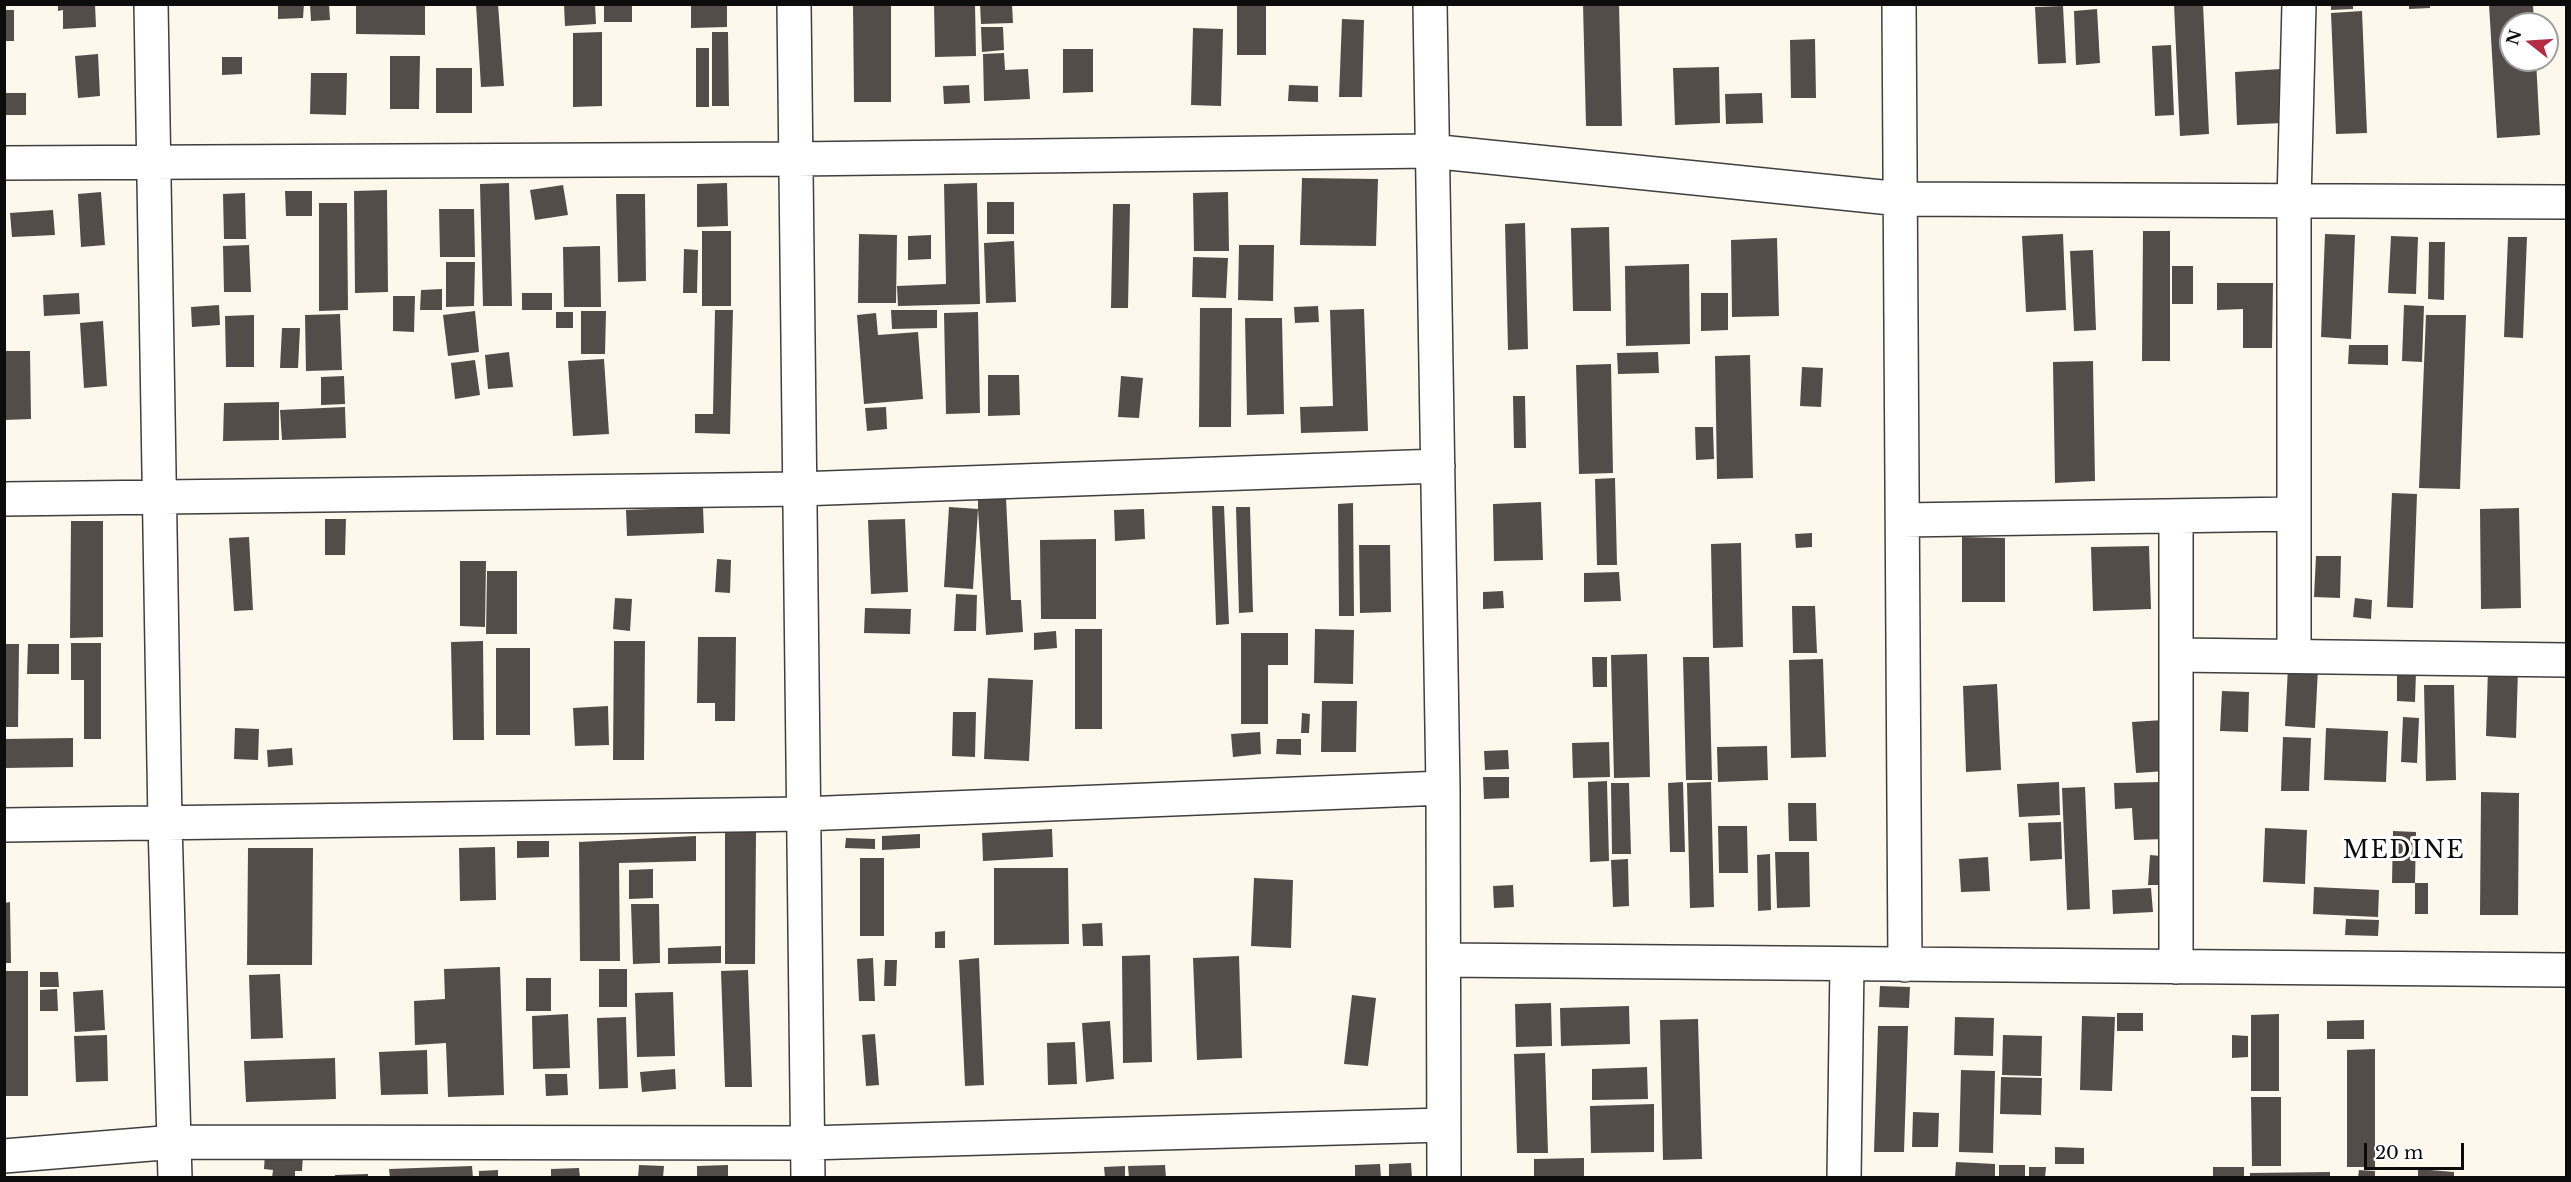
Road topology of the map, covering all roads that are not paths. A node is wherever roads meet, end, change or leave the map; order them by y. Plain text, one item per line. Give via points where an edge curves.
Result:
1 (151, 4) edge
2 (794, 4) edge
3 (1430, 4) edge
4 (1899, 4) edge
5 (2299, 4) edge
6 (1430, 151) junction
7 (796, 159) junction
8 (154, 160) junction
9 (4, 163) edge
10 (1901, 199) junction
11 (2294, 202) junction
12 (2566, 202) edge
13 (1438, 466) junction
14 (799, 489) junction
15 (159, 498) junction
16 (4, 499) edge
17 (2294, 514) junction
18 (2176, 516) junction
19 (1903, 520) junction
20 (2176, 655) junction
21 (2294, 656) junction
22 (2566, 660) edge
23 (1443, 788) junction
24 (803, 814) junction
25 (165, 823) junction
26 (4, 825) edge
27 (1445, 960) junction
28 (1847, 964) junction
29 (1905, 964) junction
30 (2176, 967) junction
31 (2566, 970) edge
32 (1443, 1125) junction
33 (175, 1142) junction
34 (807, 1143) junction
35 (4, 1156) edge
36 (175, 1178) edge
37 (808, 1178) edge
38 (1444, 1178) edge
39 (1844, 1178) edge

1 - 8 street
2 - 7 street
3 - 6 street
4 - 10 street
5 - 11 street
6 - 7 street
6 - 10 street
6 - 13 street
7 - 8 street
7 - 14 street
8 - 9 street
8 - 15 street
10 - 11 street
10 - 19 street
11 - 12 street
11 - 17 street
13 - 14 street
13 - 23 street
14 - 15 street
14 - 24 street
15 - 16 street
15 - 25 street
17 - 18 street
17 - 21 street
18 - 19 street
18 - 20 street
19 - 29 street
20 - 21 street
20 - 30 street
21 - 22 street
23 - 24 street
23 - 27 street
24 - 25 street
24 - 34 street
25 - 26 street
25 - 33 street
27 - 28 street
27 - 32 street
28 - 29 street
28 - 39 street
29 - 30 street
30 - 31 street
32 - 34 street
32 - 38 street
33 - 34 street
33 - 35 street
33 - 36 street
34 - 37 street

